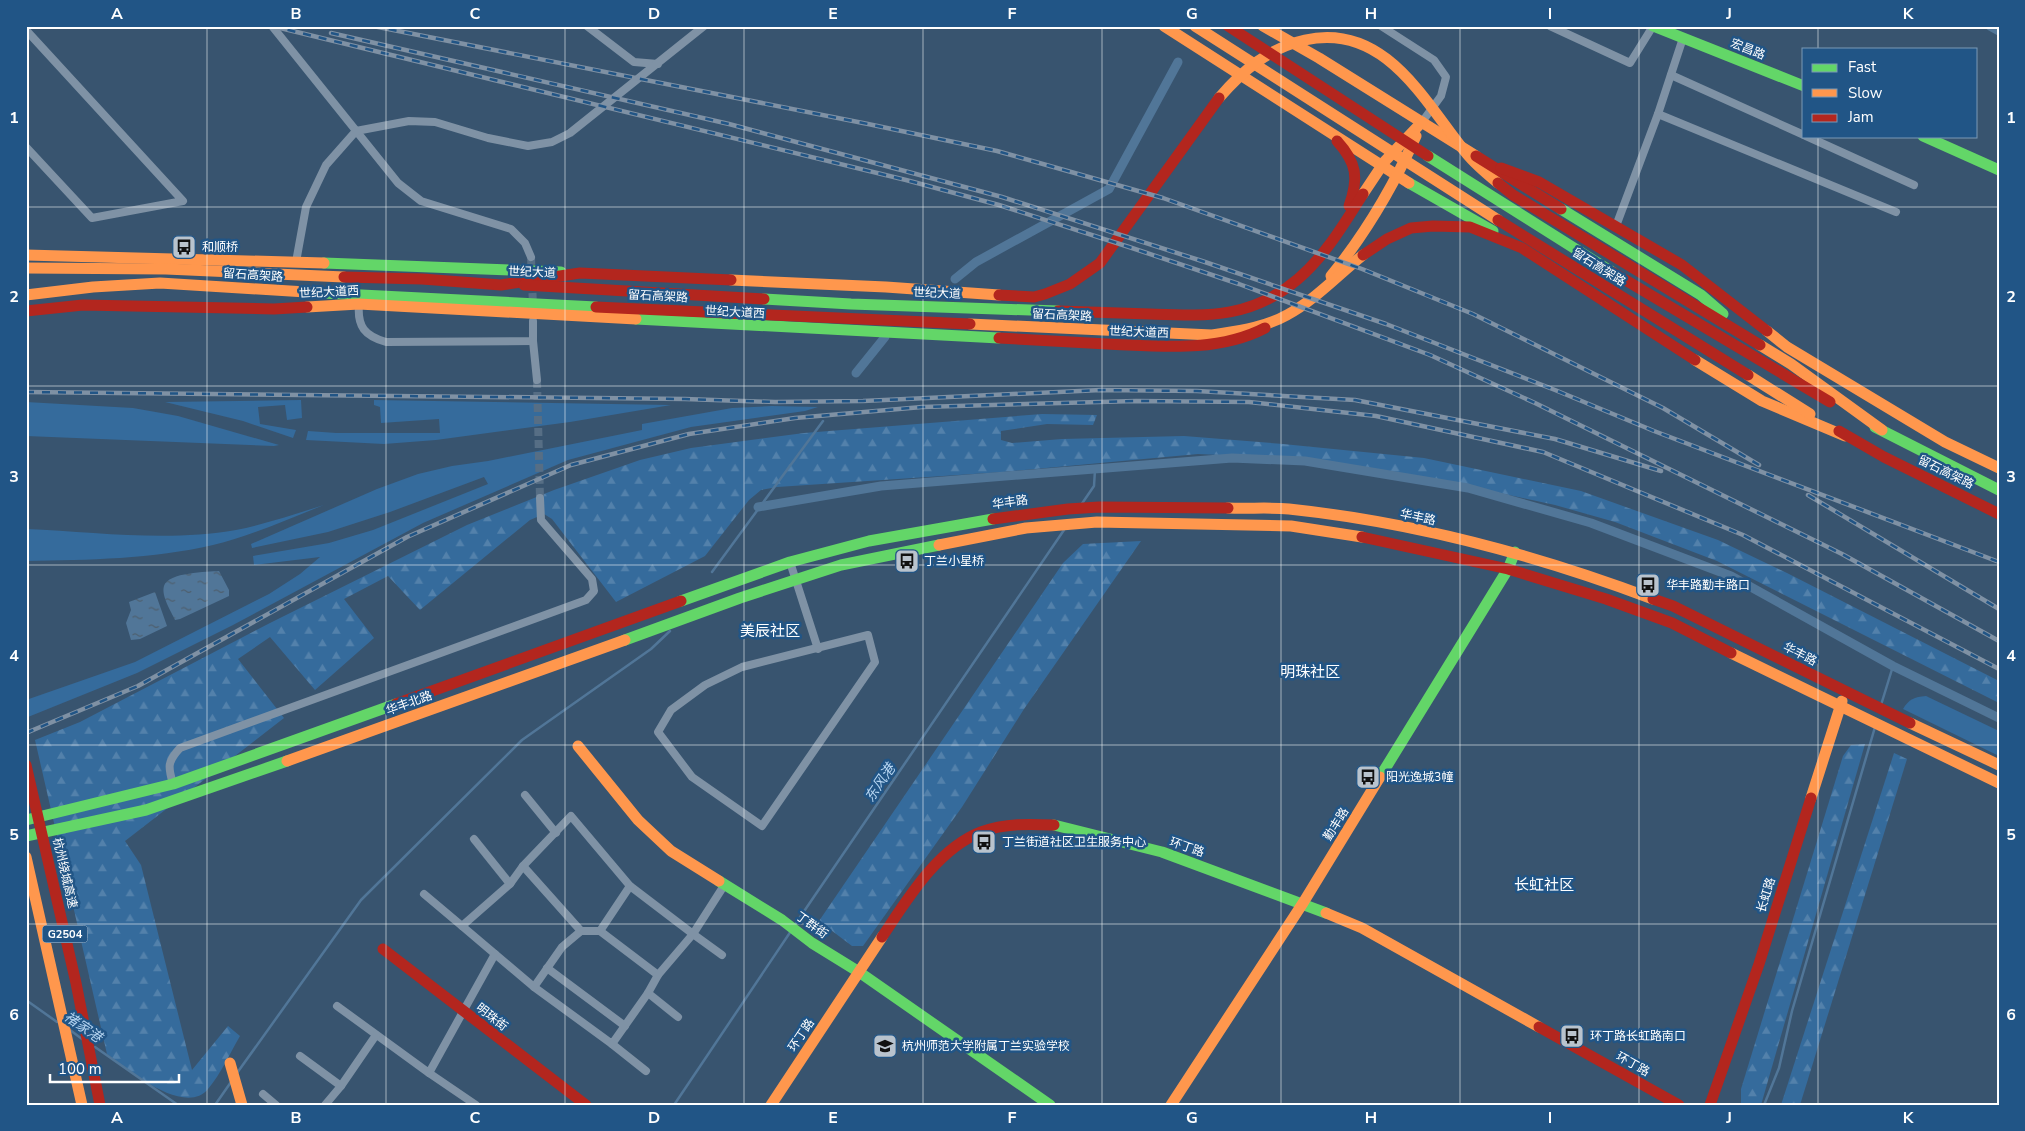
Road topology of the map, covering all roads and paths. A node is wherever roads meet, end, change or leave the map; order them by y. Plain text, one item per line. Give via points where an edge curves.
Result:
1 (272, 26) edge
2 (587, 26) edge
3 (704, 26) edge
4 (1164, 26) edge
5 (1195, 26) edge
6 (1228, 26) edge
7 (1263, 26) edge
8 (1381, 26) edge
9 (1550, 26) edge
10 (1653, 26) edge
11 (26, 30) edge
12 (1683, 38) junction
13 (658, 64) junction
14 (1671, 75) junction
15 (1802, 85) edge
16 (1658, 114) junction
17 (1422, 122) junction
18 (1318, 124) junction
19 (356, 131) junction
20 (1802, 135) edge
21 (1809, 138) edge
22 (1927, 138) edge
23 (26, 147) edge
24 (1382, 165) junction
25 (1494, 166) junction
26 (1999, 170) edge
27 (1399, 176) junction
28 (1914, 186) dead end
29 (1896, 212) dead end
30 (1616, 226) junction
31 (1341, 230) junction
32 (1522, 248) junction
33 (26, 255) edge
34 (531, 257) tunnel mouth
35 (296, 262) junction
36 (26, 268) edge
37 (580, 273) junction
38 (624, 275) junction
39 (500, 285) junction
40 (93, 287) junction
41 (672, 293) junction
42 (26, 295) edge
43 (1313, 298) junction
44 (359, 304) junction
45 (26, 311) edge
46 (1286, 316) junction
47 (534, 321) dead end
48 (534, 341) junction
49 (1758, 344) junction
50 (537, 380) tunnel mouth
51 (1882, 430) junction
52 (1845, 436) junction
53 (1999, 468) edge
54 (1999, 490) edge
55 (540, 498) tunnel mouth
56 (1999, 514) edge
57 (1515, 552) junction
58 (790, 562) junction
59 (1508, 569) junction
60 (796, 580) junction
61 (818, 649) junction
62 (1846, 692) junction
63 (1840, 707) junction
64 (578, 746) dead end
65 (26, 765) edge
66 (1999, 766) edge
67 (1999, 783) edge
68 (173, 784) junction
69 (525, 795) dead end
70 (26, 820) edge
71 (556, 833) junction
72 (26, 836) edge
73 (474, 839) dead end
74 (26, 857) edge
75 (523, 866) junction
76 (510, 884) junction
77 (725, 884) junction
78 (630, 886) junction
79 (424, 894) dead end
80 (1303, 903) junction
81 (462, 926) junction
82 (581, 931) junction
83 (600, 931) junction
84 (693, 934) junction
85 (383, 949) dead end
86 (495, 954) junction
87 (722, 955) dead end
88 (546, 968) junction
89 (860, 972) junction
90 (658, 976) junction
91 (534, 987) junction
92 (648, 993) junction
93 (337, 1006) dead end
94 (463, 1011) junction
95 (678, 1017) dead end
96 (625, 1026) junction
97 (376, 1035) junction
98 (612, 1044) junction
99 (300, 1056) dead end
100 (230, 1065) dead end
101 (646, 1071) dead end
102 (429, 1073) junction
103 (341, 1086) junction
104 (262, 1094) dead end
105 (82, 1105) edge
106 (100, 1105) edge
107 (242, 1105) edge
108 (276, 1105) edge
109 (325, 1105) edge
110 (476, 1105) edge
111 (586, 1105) edge
112 (771, 1105) edge
113 (1050, 1105) edge
114 (1171, 1105) edge
115 (1679, 1105) edge
116 (1710, 1105) edge

1 - 19 street
2 - 13 street via 634,62
3 - 13 street
4 - 18 main road
5 - 52 main road, 留石高架路 via 1450,190
6 - 51 main road, 留石高架路 via 1651,297
7 - 17 main road
8 - 17 street via 1434,60 1446,77 1441,96
9 - 10 street via 1630,63
10 - 12 main road, 宏昌路
11 - 23 street via 183,201 92,218
12 - 14 street
12 - 15 main road, 宏昌路
13 - 19 street via 570,133 552,142 528,146 435,122 409,121
14 - 16 street
14 - 20 street
16 - 29 street
16 - 30 street
17 - 24 main road
17 - 25 main road
17 - 27 main road
18 - 24 main road
18 - 31 main road via 1343,147 1353,162 1357,177
19 - 34 street via 398,183 421,201 512,229 525,243
19 - 35 street via 326,165 306,207
21 - 28 street
22 - 26 main road
24 - 27 main road
24 - 31 main road
25 - 30 main road via 1539,182
25 - 49 main road via 1701,295
27 - 32 main road
27 - 43 main road via 1357,245
30 - 53 main road via 1682,265 1787,348 1945,442
31 - 41 main road, 世纪大道 via 1314,265 1283,292 1252,307 1222,314 851,304
32 - 43 main road via 1470,227 1411,228 1370,250
32 - 52 main road via 1762,401
33 - 35 main road
35 - 37 main road
36 - 39 main road, 留石高架路 via 166,269
37 - 38 main road
37 - 39 main road
38 - 41 main road
38 - 49 main road via 1034,297 1057,292 1079,281 1100,262 1233,81 1278,48 1332,36 1362,44 1397,66 1414,83 1469,156 1514,195
39 - 41 main road, 世纪大道
40 - 42 main road, 留石高架路
40 - 44 main road
40 - 46 main road, 留石高架路 via 160,282 759,315 1212,335 1236,332
43 - 46 main road
44 - 45 main road, 世纪大道西 via 274,309 83,305
44 - 46 main road, 世纪大道西 via 1169,348 1251,336
44 - 48 street via 358,317 363,329 373,338 386,342
47 - 48 street
48 - 50 street
49 - 51 main road
51 - 54 main road, 留石高架路
52 - 56 main road, 留石高架路
55 - 68 street via 541,520 592,579 594,591 586,600 180,748 168,768
57 - 58 main road, 华丰路 via 1367,520 1287,509 1099,507 941,527
57 - 59 main road, 勤丰路
57 - 62 main road, 华丰路 via 1673,606
58 - 60 street
58 - 68 main road, 华丰北路
59 - 60 main road via 1375,539 1291,526 1097,522 1026,528 842,565
59 - 63 main road via 1672,623
59 - 80 main road, 勤丰路
60 - 61 street
60 - 72 main road, 华丰北路 via 146,810
61 - 61 street via 742,667 705,685 671,710 658,732 692,777 762,826 875,662 868,635
62 - 63 main road, 长虹路
62 - 66 main road, 华丰路
63 - 67 main road
63 - 116 main road, 长虹路 via 1759,964
64 - 77 main road, 丁群街 via 638,820 671,851
65 - 106 main road, 杭州绕城高速 / G2504
68 - 70 main road, 华丰北路
69 - 71 street
71 - 75 street
71 - 78 street via 571,816
73 - 76 street
74 - 105 main road, G2504
75 - 76 street
75 - 82 street
76 - 81 street
77 - 84 street
77 - 89 main road, 丁群街
78 - 83 street
78 - 84 street
79 - 81 street
80 - 89 main road, 环丁路 via 1162,852 1054,825 1017,824 981,832 948,852 917,885
80 - 114 main road, 勤丰路
80 - 115 main road, 环丁路 via 1362,928
81 - 86 street
82 - 83 street
82 - 88 street via 562,947
83 - 90 street
84 - 87 street
84 - 90 street
85 - 94 main road, 明珠街
86 - 91 street
86 - 94 street
88 - 91 street
88 - 96 street
89 - 112 main road, 环丁路
89 - 113 main road, 丁群街
90 - 92 street
91 - 98 street
92 - 95 street
92 - 96 street
93 - 97 street
94 - 102 street
94 - 111 main road, 明珠街
96 - 98 street
97 - 102 street
97 - 103 street
98 - 101 street
99 - 103 street
100 - 107 main road
102 - 110 street
103 - 109 street
104 - 108 street

